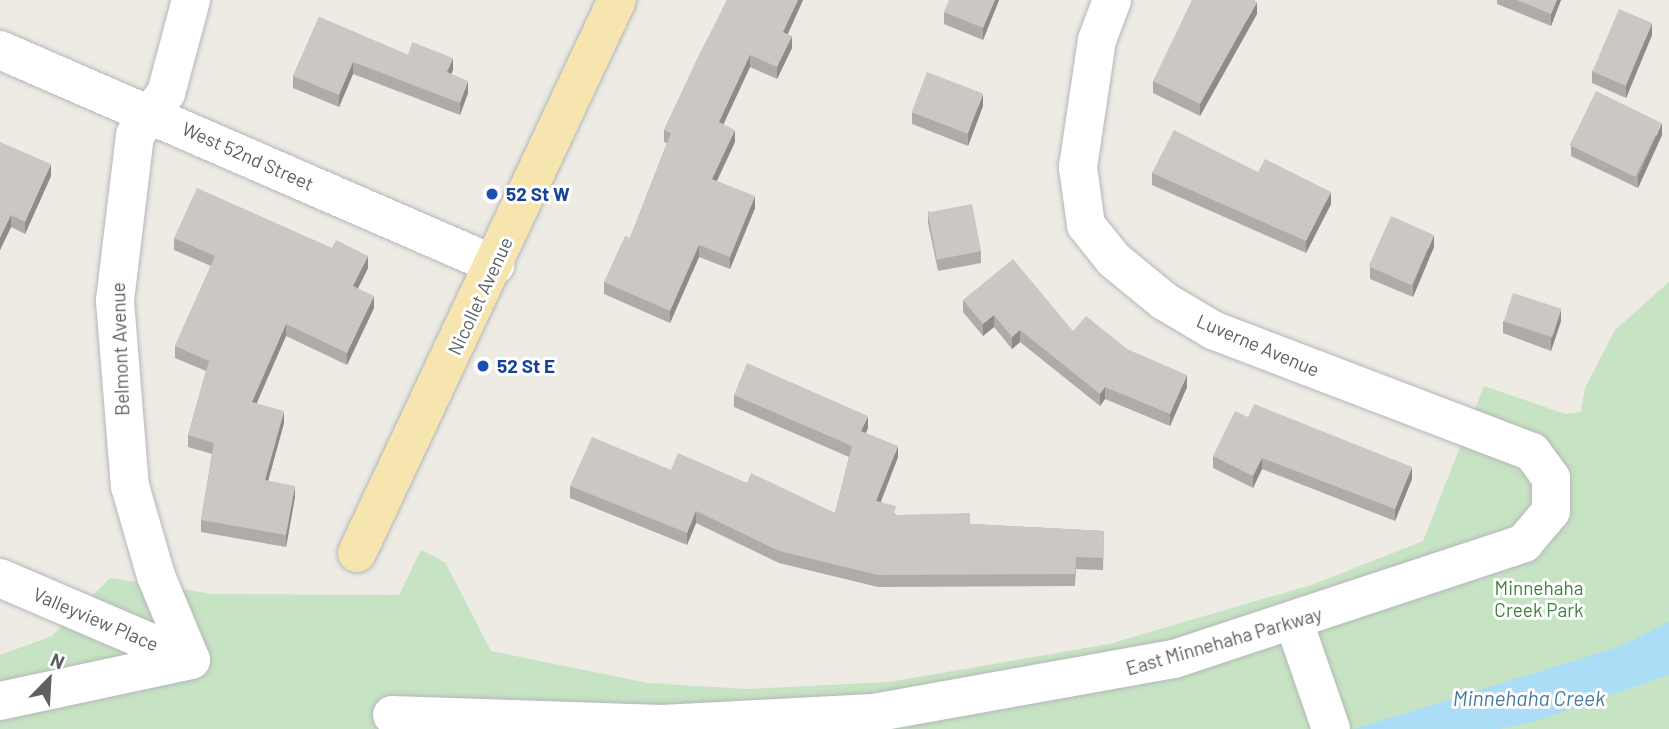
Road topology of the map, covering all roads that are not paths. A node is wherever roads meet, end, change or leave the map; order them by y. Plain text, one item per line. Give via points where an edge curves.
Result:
1 (191, 0) edge
2 (617, 0) edge
3 (1112, 0) edge
4 (0, 50) edge
5 (151, 113) junction
6 (495, 265) junction
7 (1524, 543) joint
8 (357, 553) dead end
9 (0, 578) edge
10 (1294, 622) junction
11 (191, 660) junction
12 (0, 701) edge
13 (392, 715) dead end
14 (1326, 716) edge

1 - 5 street, Belmont Avenue via 166,93
2 - 6 main road, Nicollet Avenue
3 - 7 street, Luverne Avenue via 1097,40 1078,167 1086,225 1114,260 1164,302 1213,330 1532,452 1551,478 1552,511
4 - 5 street, West 52nd Street
5 - 6 street, West 52nd Street
5 - 11 street, Belmont Avenue via 135,135 114,301 119,393 130,486 156,576
6 - 8 main road, Nicollet Avenue
7 - 10 street, East Minnehaha Parkway
9 - 11 street, Valleyview Place
10 - 13 street, East Minnehaha Parkway via 1112,673 873,713 675,724
10 - 14 street
11 - 12 street

